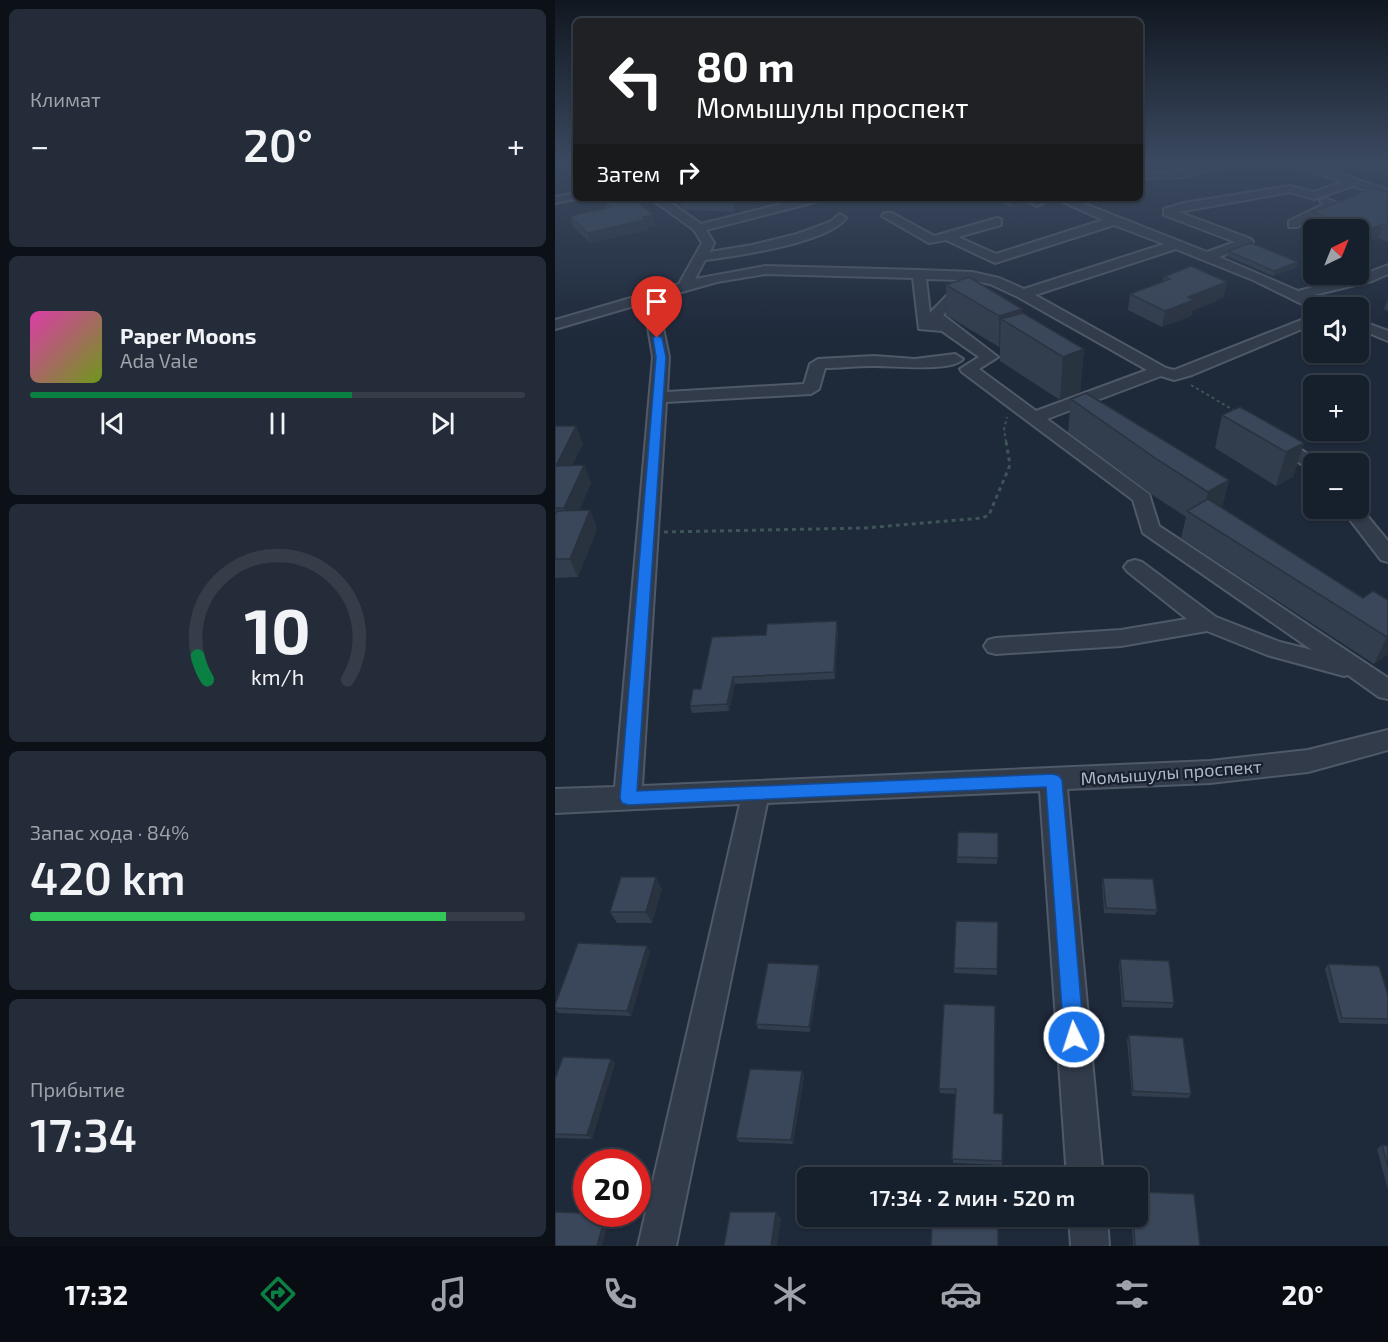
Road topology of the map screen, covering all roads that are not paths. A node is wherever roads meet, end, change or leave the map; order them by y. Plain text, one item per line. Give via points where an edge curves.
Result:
1 (691, 222) edge
2 (722, 222) edge
3 (836, 222) edge
4 (900, 222) edge
5 (997, 222) dead end
6 (1109, 222) edge
7 (1116, 222) edge
8 (1193, 222) edge
9 (1297, 222) edge
10 (1293, 224) dead end
11 (699, 228) junction
12 (1220, 232) junction
13 (947, 236) junction
14 (1174, 245) junction
15 (701, 256) junction
16 (1209, 256) junction
17 (995, 259) junction
18 (1388, 268) edge
19 (919, 273) junction
20 (972, 276) junction
21 (685, 286) junction
22 (1023, 294) junction
23 (1298, 295) junction
24 (650, 298) junction
25 (1303, 298) edge
26 (555, 324) edge
27 (1303, 324) edge
28 (946, 327) junction
29 (1369, 328) edge
30 (1085, 329) junction
31 (1063, 335) edge
32 (1388, 336) edge
33 (932, 338) junction
34 (961, 364) junction
35 (1167, 373) junction
36 (658, 397) junction
37 (1034, 418) junction
38 (1259, 431) edge
39 (1303, 457) edge
40 (1359, 519) edge
41 (1388, 555) edge
42 (1135, 567) dead end
43 (1209, 623) junction
44 (996, 646) dead end
45 (1360, 671) junction
46 (1388, 690) edge
47 (1388, 740) edge
48 (1053, 780) junction
49 (756, 793) junction
50 (628, 798) junction
51 (555, 801) edge
52 (1084, 1167) edge
53 (1089, 1227) edge
54 (657, 1246) edge
55 (1090, 1246) edge

1 - 11 street
2 - 11 street
3 - 15 street via 781,243
4 - 13 street via 933,240
5 - 13 street
6 - 17 street
7 - 14 street
8 - 12 street
9 - 10 street
11 - 15 street via 708,243
12 - 14 street
12 - 16 street via 1247,242
13 - 17 street
14 - 16 street
14 - 22 street
15 - 21 street
16 - 23 street
17 - 20 street
18 - 23 street via 1367,278
19 - 20 street
19 - 21 street via 765,270
19 - 33 street
20 - 22 street
20 - 28 street via 935,316
21 - 24 street
22 - 30 street
23 - 25 street
24 - 26 street
24 - 36 street via 661,357
27 - 35 street via 1186,372
28 - 33 street
28 - 34 street via 995,356
29 - 32 street
30 - 31 street
30 - 35 street
33 - 34 street
34 - 36 street via 819,364 811,389
34 - 37 street
35 - 37 street
36 - 50 street
37 - 45 street via 1142,498 1150,529
38 - 39 street
40 - 41 street
42 - 43 street
43 - 44 street via 1121,638
43 - 45 street via 1275,649
45 - 46 street
47 - 48 street, Момышулы проспект via 1308,760 1264,766
48 - 49 street, Момышулы проспект
48 - 52 street
49 - 50 street, Момышулы проспект
49 - 54 street
50 - 51 street, Момышулы проспект
53 - 55 street

